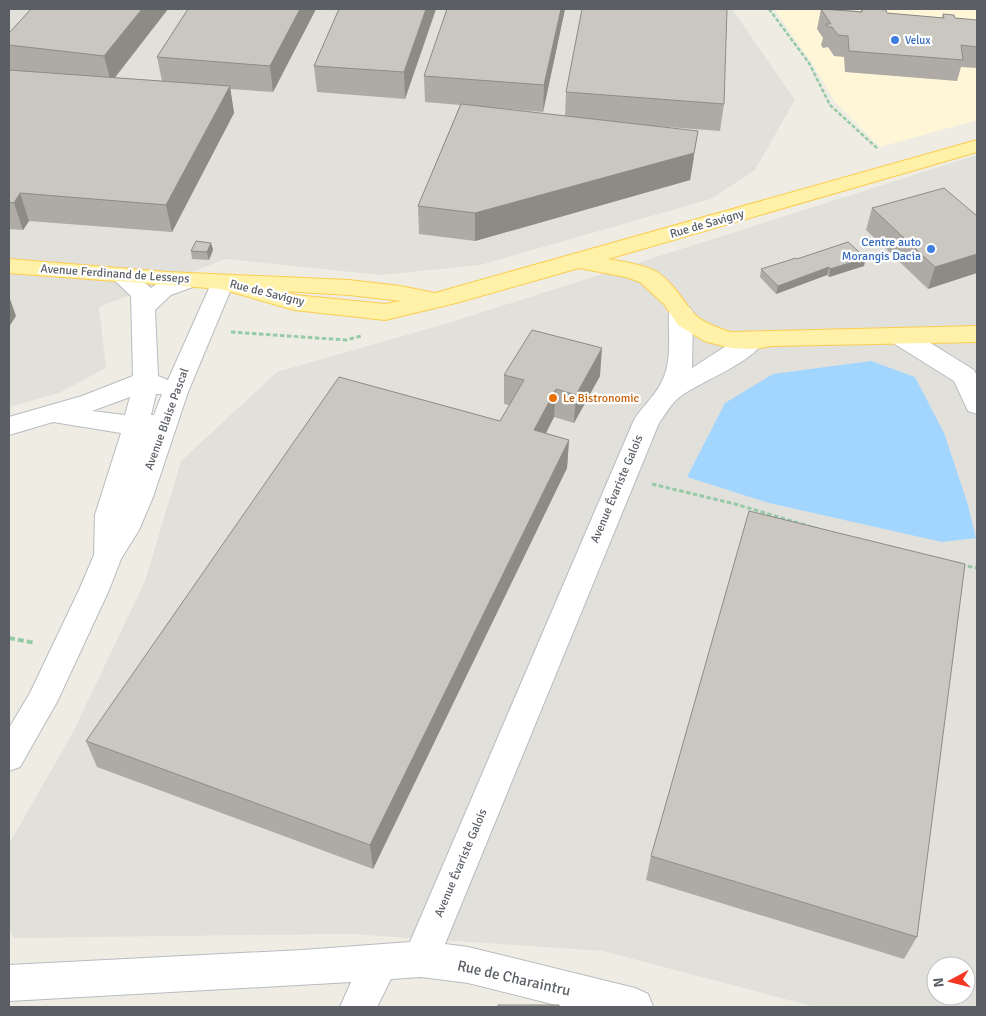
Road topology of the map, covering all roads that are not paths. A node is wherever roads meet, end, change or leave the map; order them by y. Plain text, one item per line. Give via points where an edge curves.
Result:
1 (977, 146) edge
2 (677, 232) junction
3 (578, 261) junction
4 (9, 266) edge
5 (121, 275) junction
6 (190, 280) junction
7 (222, 282) junction
8 (674, 303) junction
9 (143, 308) junction
10 (977, 334) edge
11 (902, 337) junction
12 (752, 341) junction
13 (971, 370) edge
14 (146, 381) junction
15 (670, 391) junction
16 (175, 392) junction
17 (977, 406) edge
18 (52, 414) junction
19 (164, 423) junction
20 (9, 426) edge
21 (136, 426) junction
22 (108, 555) junction
23 (9, 757) edge
24 (421, 959) junction
25 (380, 962) junction
26 (9, 983) edge
27 (358, 1007) edge
28 (635, 1007) edge

1 - 2 main road, Rue de Savigny
2 - 3 main road, Rue de Savigny
2 - 8 main road via 661,259
3 - 7 main road, Rue de Savigny via 448,298 384,312 294,302
3 - 8 main road via 631,270 648,278
4 - 5 main road, Avenue Ferdinand de Lesseps
5 - 6 main road, Avenue Ferdinand de Lesseps
5 - 9 street, Avenue Blaise Pascal via 143,294
6 - 7 main road, Avenue Ferdinand de Lesseps
6 - 9 street via 163,290
7 - 16 street, Avenue Blaise Pascal
8 - 12 main road via 686,320 713,335
8 - 15 street, Avenue Évariste Galois via 682,348 679,371
9 - 14 street, Avenue Blaise Pascal
10 - 11 main road
11 - 12 main road
11 - 13 street
12 - 15 street, Avenue Évariste Galois
13 - 17 street
14 - 16 street
14 - 18 street
14 - 21 street, Avenue Blaise Pascal
15 - 24 street, Avenue Évariste Galois via 646,420
16 - 19 street, Avenue Blaise Pascal
18 - 20 street
18 - 21 street
19 - 21 street
19 - 22 street, Avenue Blaise Pascal via 125,530
21 - 22 street, Avenue Blaise Pascal via 108,515
22 - 23 street, Avenue Blaise Pascal via 41,702
24 - 25 street
24 - 28 street, Rue de Charaintru via 468,965
25 - 26 street
25 - 27 street

